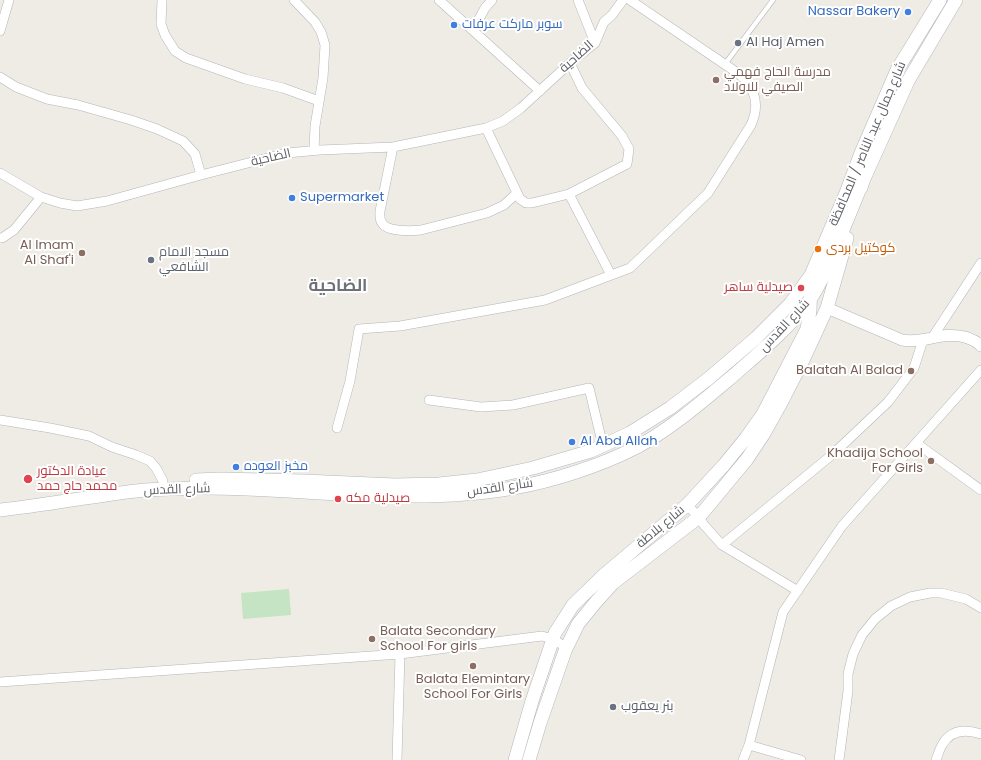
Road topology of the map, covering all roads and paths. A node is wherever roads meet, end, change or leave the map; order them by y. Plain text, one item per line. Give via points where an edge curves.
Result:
1 (9, 0) edge
2 (162, 0) edge
3 (294, 0) edge
4 (439, 0) edge
5 (492, 0) edge
6 (578, 0) edge
7 (623, 0) edge
8 (630, 0) edge
9 (773, 0) edge
10 (940, 0) edge
11 (956, 0) edge
12 (0, 30) edge
13 (473, 30) junction
14 (595, 43) junction
15 (570, 63) junction
16 (725, 64) junction
17 (0, 77) edge
18 (540, 91) junction
19 (319, 101) junction
20 (486, 128) junction
21 (393, 147) junction
22 (314, 151) junction
23 (0, 173) edge
24 (201, 175) junction
25 (863, 182) junction
26 (517, 193) junction
27 (569, 194) junction
28 (41, 197) junction
29 (0, 238) edge
30 (981, 263) edge
31 (611, 275) junction
32 (811, 275) junction
33 (810, 296) junction
34 (827, 308) junction
35 (928, 339) junction
36 (981, 346) edge
37 (981, 370) edge
38 (429, 400) dead end
39 (0, 420) edge
40 (337, 428) dead end
41 (916, 443) junction
42 (603, 446) junction
43 (163, 481) junction
44 (981, 490) edge
45 (0, 502) edge
46 (687, 505) junction
47 (0, 510) edge
48 (699, 517) junction
49 (722, 545) junction
50 (798, 591) junction
51 (981, 608) edge
52 (553, 639) junction
53 (567, 648) junction
54 (400, 654) junction
55 (0, 682) edge
56 (981, 734) edge
57 (749, 745) junction
58 (397, 760) edge
59 (515, 760) edge
60 (529, 760) edge
61 (743, 760) edge
62 (801, 760) edge
63 (839, 760) edge
64 (936, 760) edge

1 - 12 street
2 - 19 street via 161,24 175,51 186,58 245,79 283,88
3 - 19 street via 315,22 324,40 323,78
4 - 13 street
5 - 13 street
6 - 14 street
7 - 14 street, الضاحية via 604,22
8 - 16 street
9 - 16 lane
10 - 32 main road, شارع جمال عبد الناصر / المحافظة via 897,70
11 - 25 main road, شارع جمال عبد الناصر / المحافظة via 908,81
13 - 18 street
14 - 15 street, الضاحية
15 - 18 street, الضاحية
15 - 27 street via 582,88 622,136 629,150 627,164
16 - 31 street via 740,74 753,92 756,105 751,125 708,193 630,268
17 - 24 street via 16,88 47,99 131,120 183,141 195,154
18 - 20 street, الضاحية via 503,121
19 - 22 street
20 - 21 street, الضاحية
20 - 26 street
21 - 22 street, الضاحية
21 - 26 street via 380,210 382,225 389,229 421,230 487,213 504,205
22 - 24 street, الضاحية via 287,153
23 - 28 street, الضاحية
24 - 28 street, الضاحية via 107,201 77,206
25 - 33 main road, شارع القدس via 826,271
25 - 34 main road, شارع جمال عبد الناصر / المحافظة
26 - 27 street via 526,204
27 - 31 street
28 - 29 street via 14,230
30 - 35 street
31 - 40 street via 545,300 400,326 359,329 350,381
32 - 33 main road, شارع جمال عبد الناصر / المحافظة
32 - 42 main road, شارع القدس via 790,304 708,379 670,408 630,433
33 - 46 main road, شارع بلاطة via 807,329 763,414 724,465
33 - 47 main road, شارع القدس via 793,320 768,346 662,432 610,459 541,482 511,489 413,496 197,488 146,490
34 - 35 street via 902,340
34 - 48 main road, شارع بلاطة via 804,358 763,434 747,459
35 - 36 street via 960,336 978,342
35 - 49 street via 914,368 888,402 833,454
37 - 41 street
38 - 42 street via 481,407 513,405 589,388
39 - 43 street via 89,436 150,461
41 - 44 street
41 - 50 street via 842,526
42 - 43 main road, شارع القدس via 533,468 478,480 439,484
43 - 45 main road, شارع القدس
46 - 48 street
46 - 52 main road, شارع بلاطة via 573,604
48 - 49 street
48 - 53 main road, شارع بلاطة via 613,583 578,624
49 - 50 street
50 - 57 street via 784,612
51 - 63 street via 966,599 930,593 891,606 875,619 862,635 853,654 848,674
52 - 53 street
52 - 54 street via 532,636
52 - 59 main road, شارع بلاطة
53 - 60 main road, شارع بلاطة
54 - 55 street
54 - 58 street
56 - 64 street via 956,732 942,745
57 - 61 street
57 - 62 street

